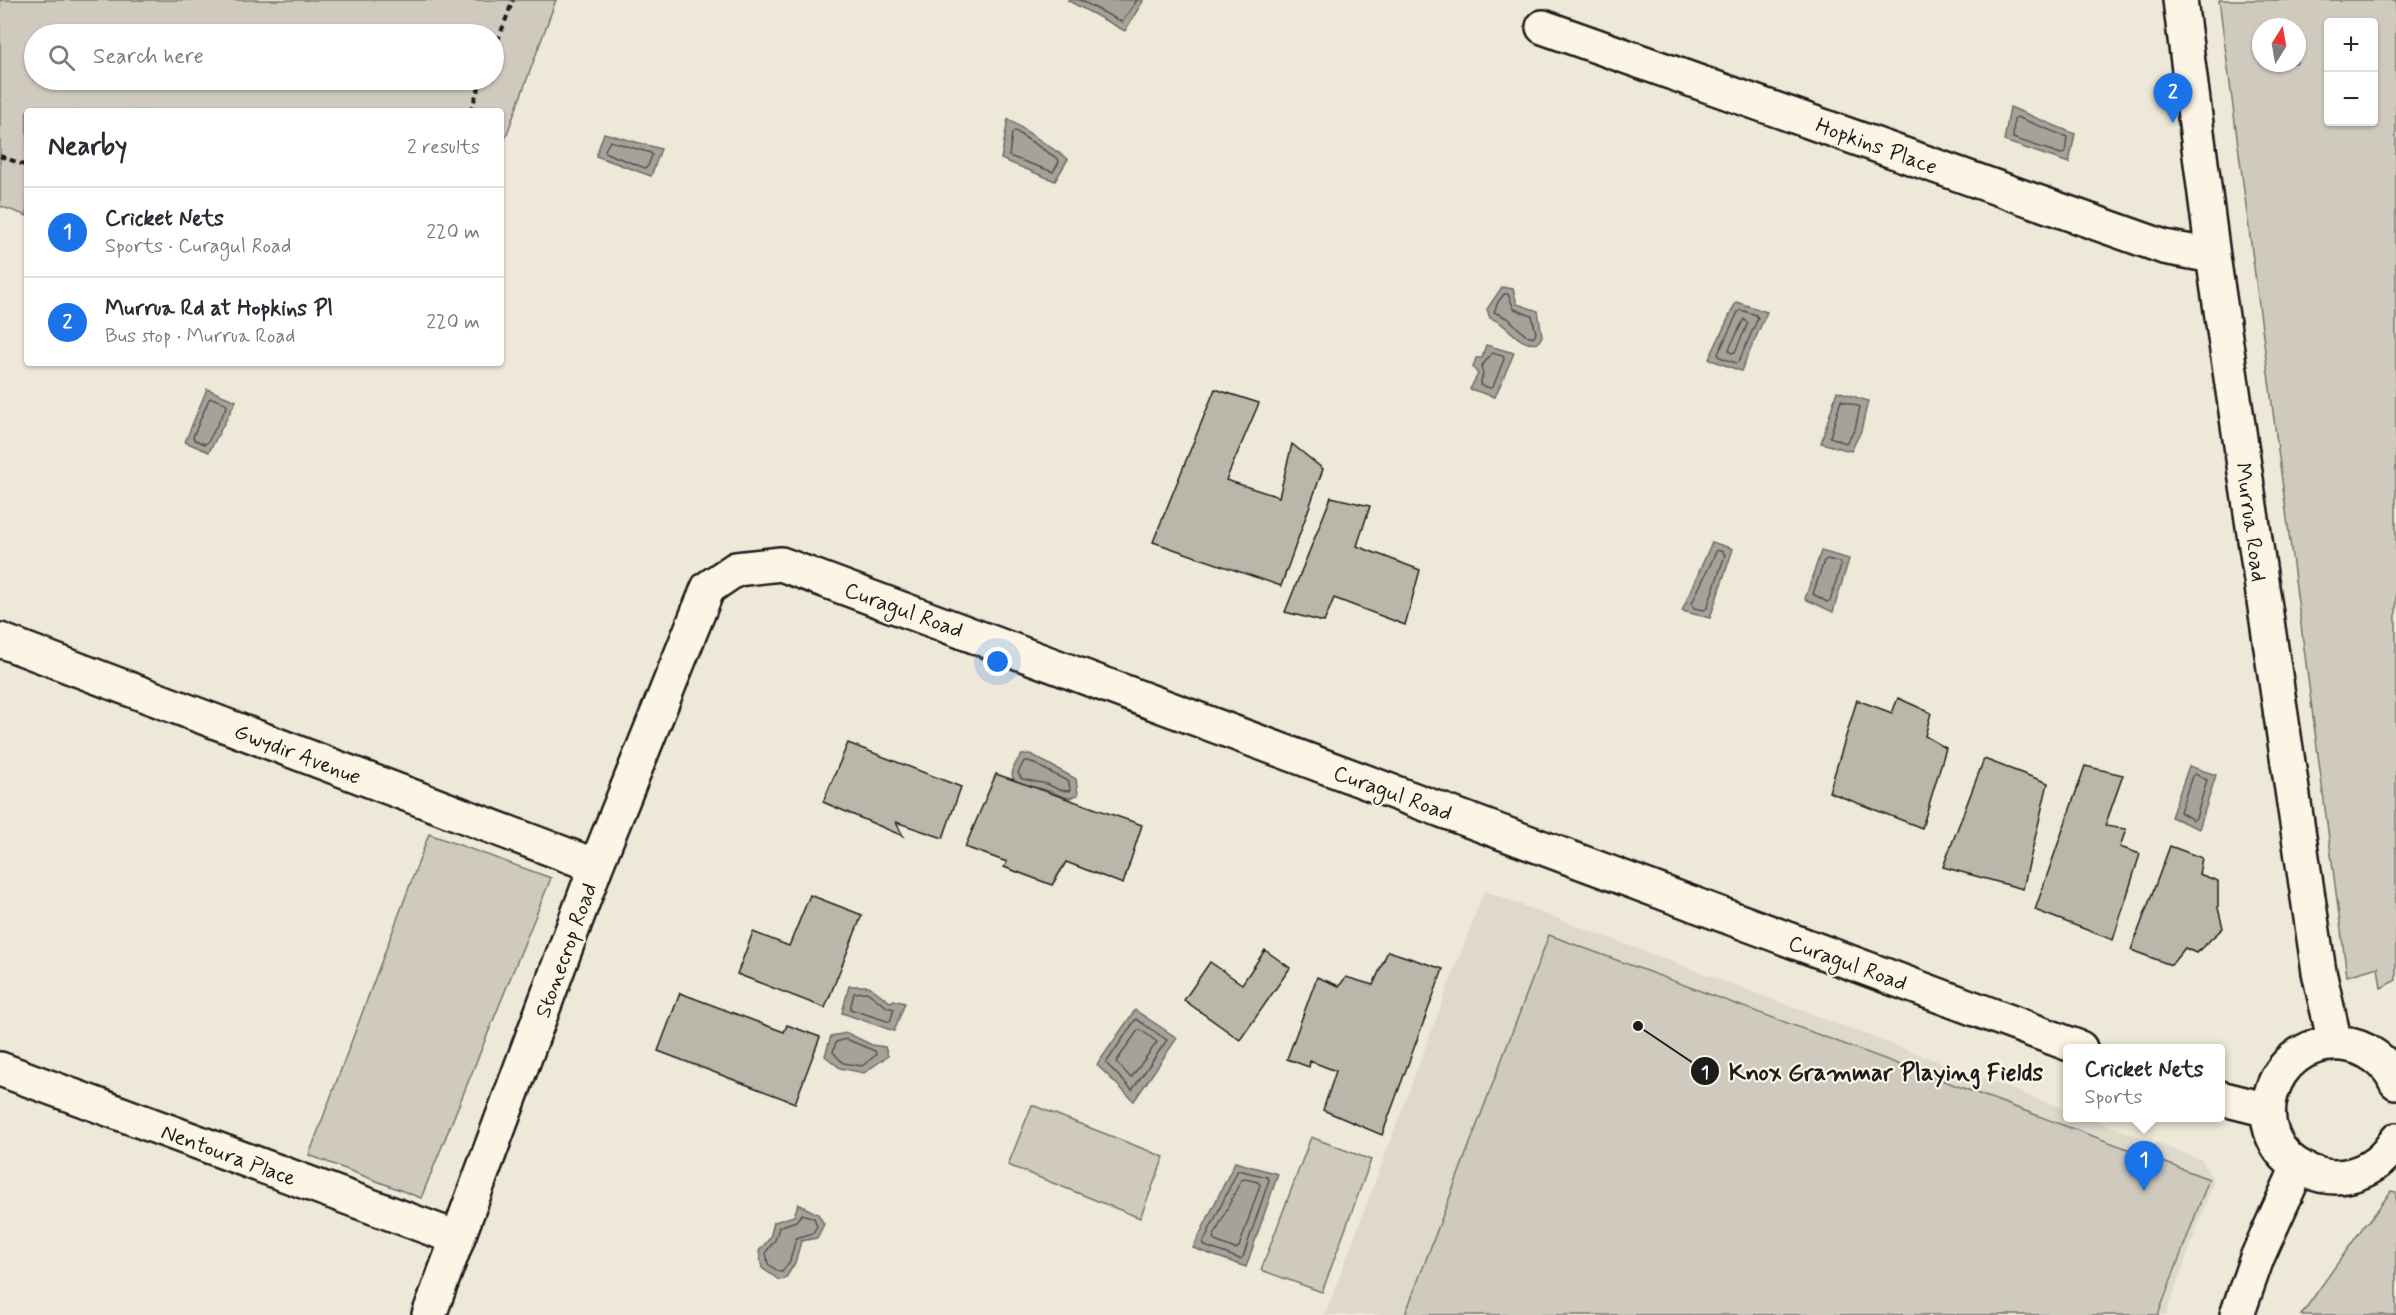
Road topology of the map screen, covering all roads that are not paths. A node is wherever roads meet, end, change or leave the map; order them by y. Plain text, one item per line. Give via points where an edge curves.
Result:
1 (2180, 0) edge
2 (1543, 27) dead end
3 (2213, 256) junction
4 (708, 588) joint
5 (0, 640) edge
6 (596, 866) junction
7 (2335, 1043) junction
8 (2068, 1044) edge
9 (2390, 1062) edge
10 (0, 1069) edge
11 (2225, 1099) edge
12 (2268, 1110) junction
13 (2391, 1155) edge
14 (2298, 1167) junction
15 (457, 1238) junction
16 (429, 1315) edge
17 (2237, 1315) edge

1 - 3 street, Murrua Road
2 - 3 street, Hopkins Place via 2164,247
3 - 7 street, Murrua Road via 2319,972
4 - 6 street, Stonecrop Road
4 - 8 street, Curagul Road via 736,569 781,564
5 - 6 street, Gwydir Avenue
6 - 15 street, Stonecrop Road
7 - 9 street via 2356,1046
7 - 12 street via 2314,1046 2286,1064 2270,1093
10 - 15 street, Nentoura Place
11 - 12 street
12 - 14 street via 2271,1132 2282,1152
13 - 14 street via 2363,1172 2341,1178 2319,1176
14 - 17 street via 2257,1258
15 - 16 street, Stonecrop Road

